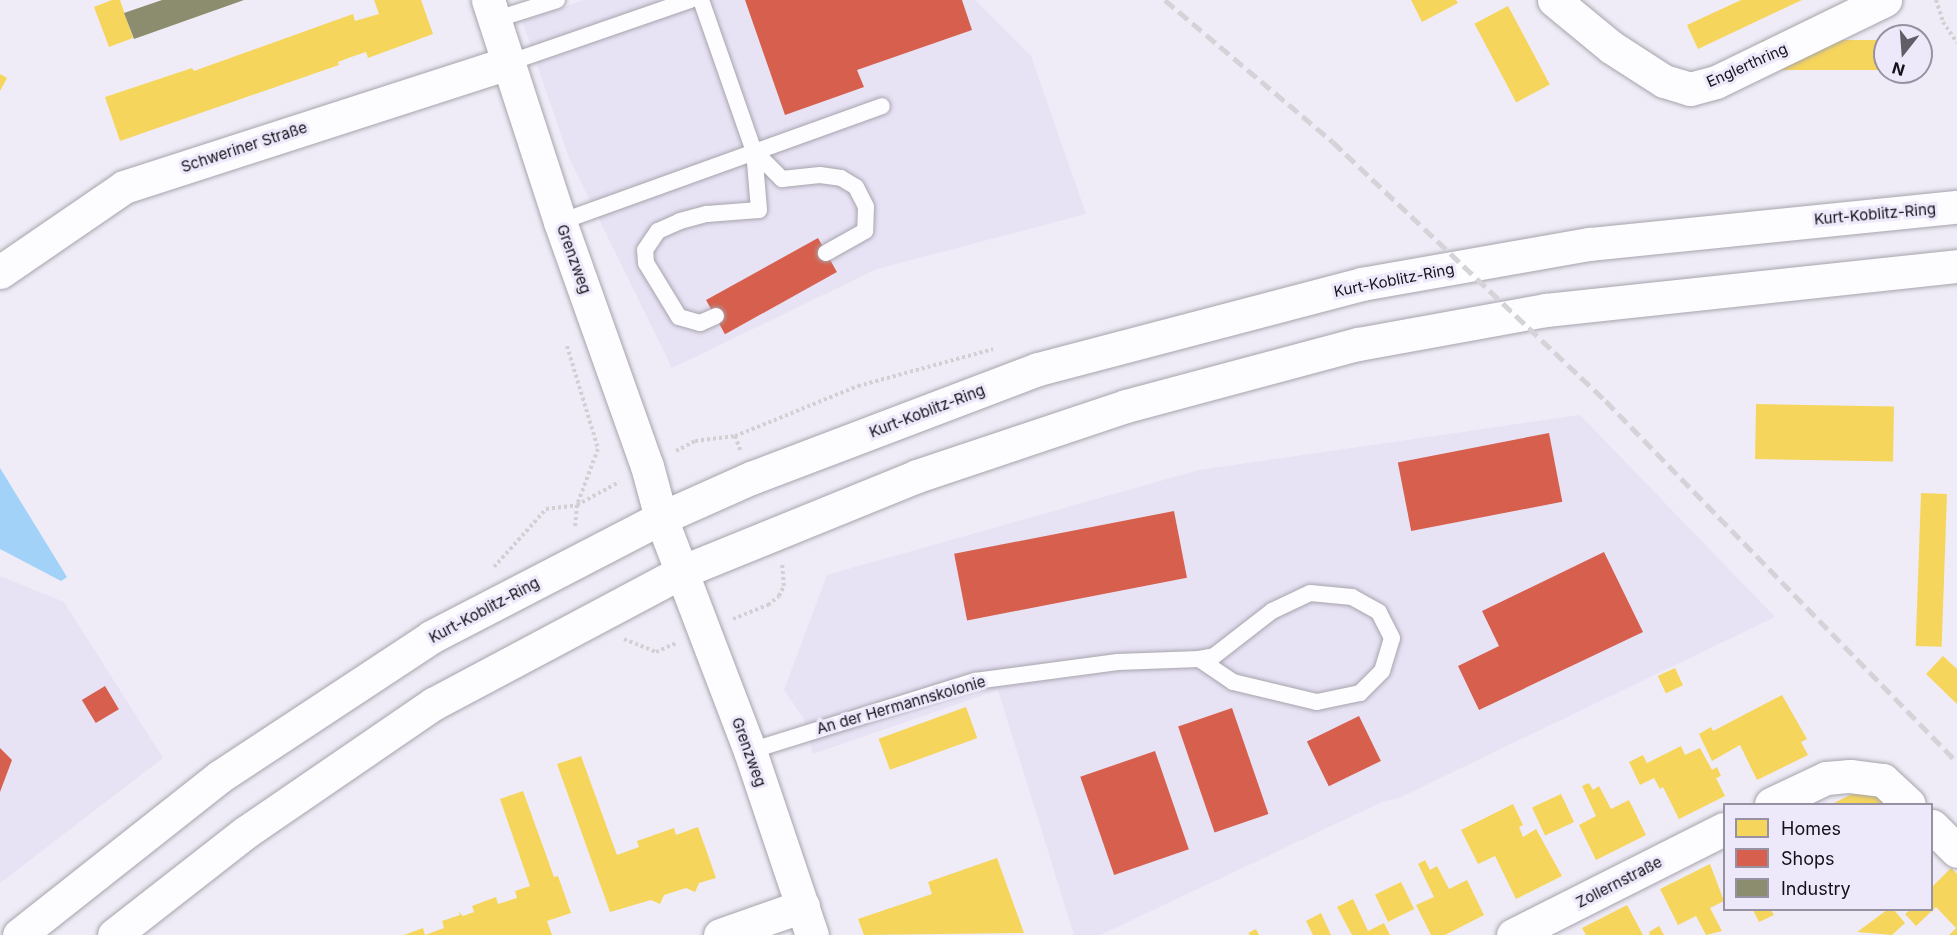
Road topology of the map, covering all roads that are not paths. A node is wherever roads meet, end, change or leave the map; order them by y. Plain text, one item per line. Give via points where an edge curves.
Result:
1 (556, 0) edge
2 (690, 0) edge
3 (701, 0) edge
4 (1554, 0) edge
5 (1885, 0) edge
6 (491, 10) edge
7 (508, 63) junction
8 (882, 106) dead end
9 (754, 151) junction
10 (1957, 207) edge
11 (560, 222) junction
12 (826, 253) dead end
13 (1957, 266) edge
14 (0, 272) edge
15 (716, 316) dead end
16 (661, 518) junction
17 (681, 572) junction
18 (1199, 659) junction
19 (750, 751) junction
20 (1773, 803) edge
21 (1908, 803) edge
22 (1933, 827) edge
23 (1723, 830) edge
24 (1957, 851) edge
25 (808, 920) edge
26 (19, 935) edge
27 (114, 935) edge
28 (720, 935) edge
29 (1513, 935) edge

1 - 6 lane
2 - 7 lane
3 - 9 lane
4 - 5 main road, Englerthring via 1611,47 1664,81 1690,89 1716,82
6 - 7 main road, Grenzweg
7 - 11 main road, Grenzweg
7 - 14 main road, Schweriner Straße via 124,187
8 - 9 lane
9 - 11 lane
9 - 12 lane via 782,179 820,175 841,178 856,187 866,207 865,231
9 - 15 lane via 759,210 707,214 680,222 657,231 645,250 646,264 679,317 700,323
10 - 16 main road, Kurt-Koblitz-Ring via 1590,244 1362,284 1038,369 751,478
11 - 16 main road, Grenzweg via 647,466
13 - 17 main road via 1546,310 1358,344 1126,406 928,472
16 - 17 main road, Grenzweg
16 - 26 main road, Kurt-Koblitz-Ring via 431,638 219,777
17 - 19 main road, Grenzweg
17 - 27 main road via 433,704 246,832
18 - 18 lane, An der Hermannskolonie via 1233,682 1317,702 1360,693 1382,671 1392,638 1379,612 1352,597 1310,592 1272,611 1214,656
18 - 19 lane, An der Hermannskolonie via 1118,662 975,681
19 - 25 main road, Grenzweg
20 - 21 main road via 1826,778 1850,776 1883,780
22 - 24 main road
23 - 29 main road, Zollernstraße
25 - 28 main road

